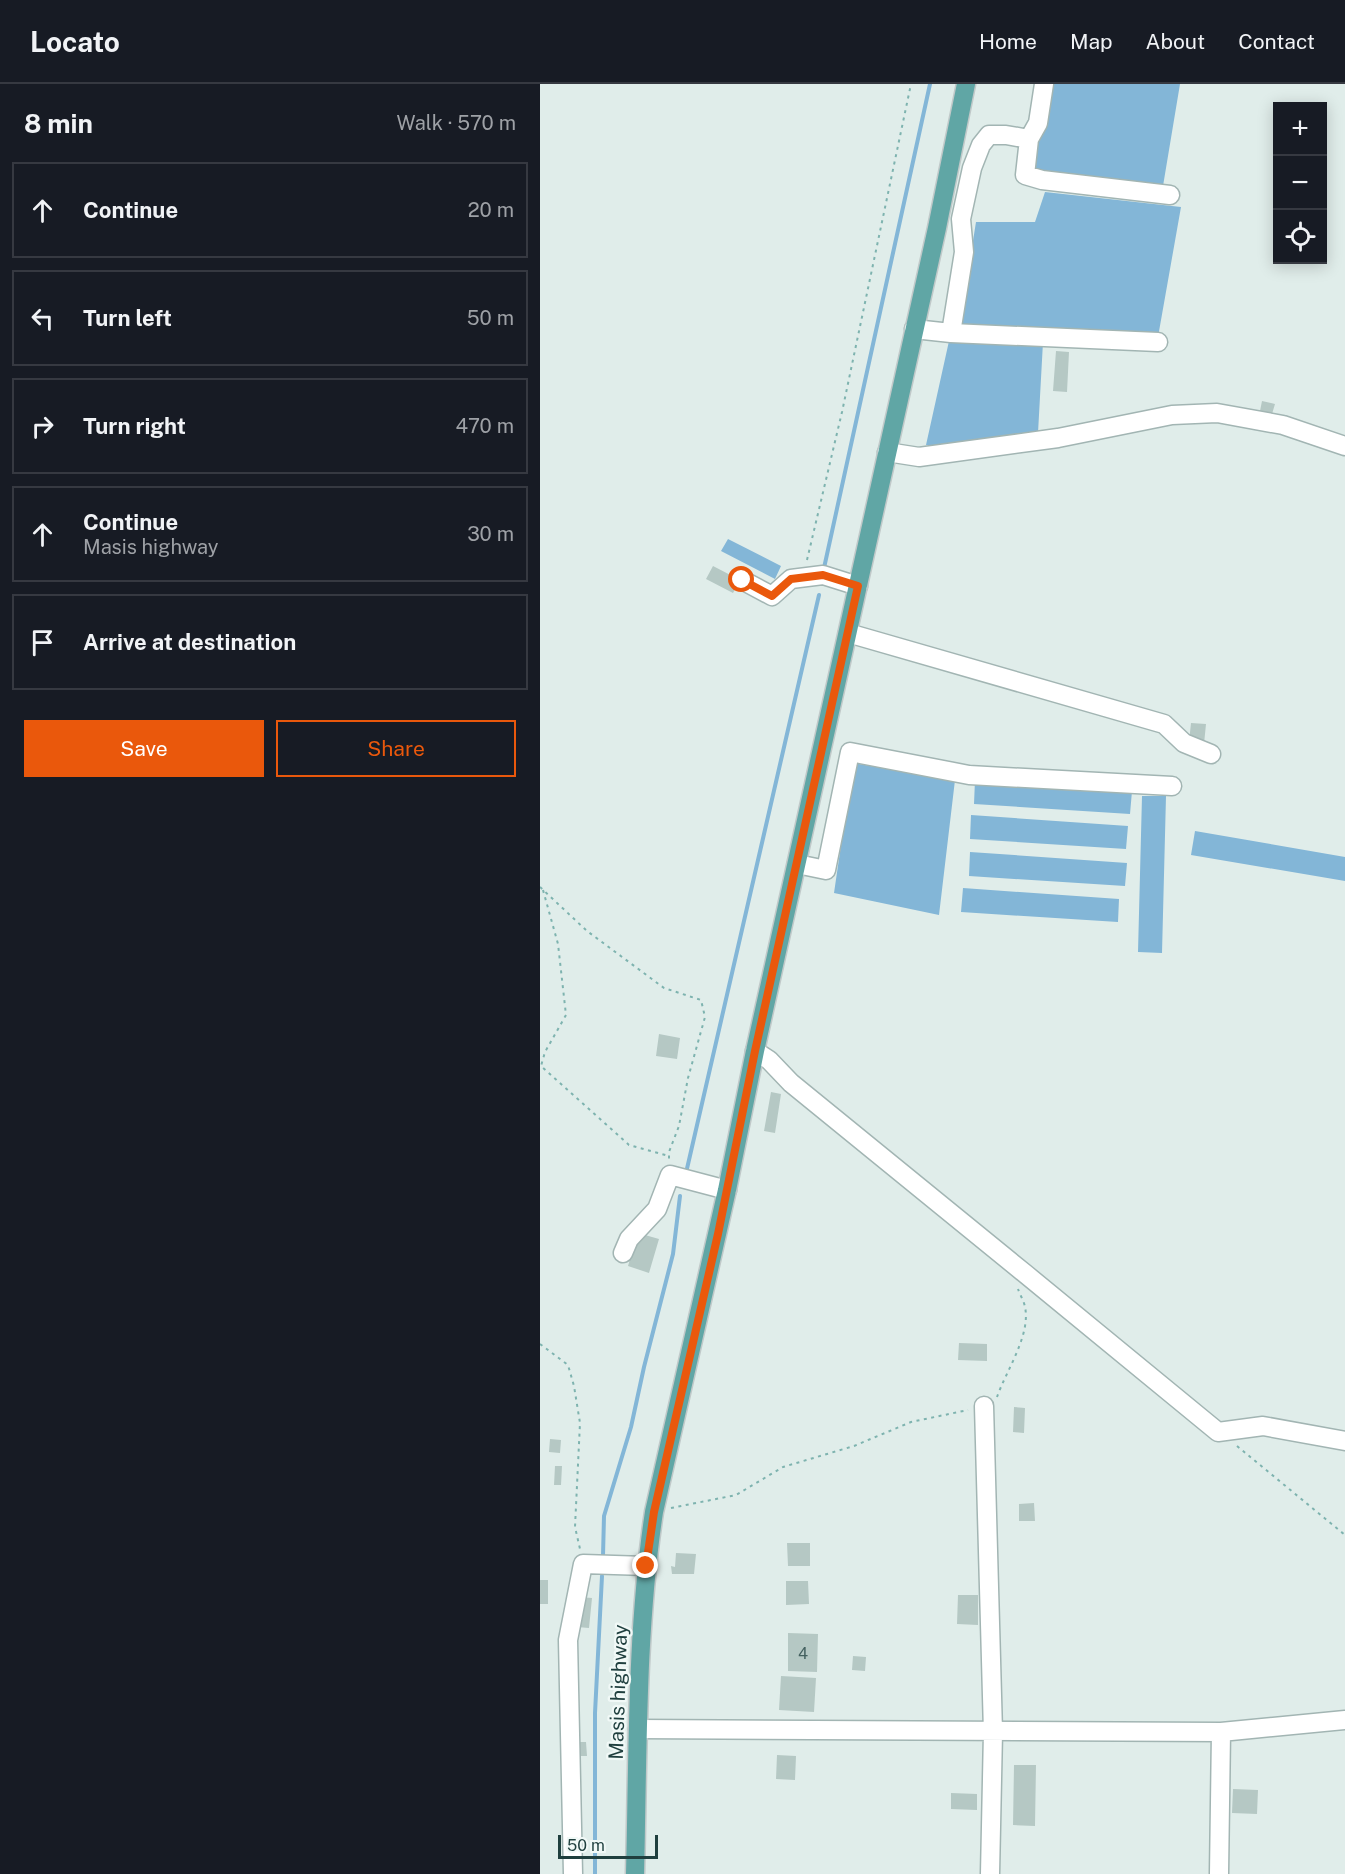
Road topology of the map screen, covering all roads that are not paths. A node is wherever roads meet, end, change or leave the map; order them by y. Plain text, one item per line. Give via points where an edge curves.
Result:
1 (966, 84) edge
2 (1044, 84) edge
3 (1029, 139) junction
4 (1170, 195) dead end
5 (914, 329) junction
6 (951, 333) junction
7 (1158, 342) dead end
8 (1345, 446) edge
9 (887, 452) junction
10 (742, 580) dead end
11 (858, 586) junction
12 (848, 633) junction
13 (1211, 754) dead end
14 (1172, 786) dead end
15 (797, 864) junction
16 (755, 1051) junction
17 (727, 1190) junction
18 (623, 1253) dead end
19 (984, 1406) road end
20 (1345, 1441) edge
21 (646, 1566) junction
22 (1345, 1720) edge
23 (638, 1729) junction
24 (993, 1732) junction
25 (1221, 1732) junction
26 (573, 1874) edge
27 (635, 1874) edge
28 (990, 1874) edge
29 (1219, 1874) edge

1 - 5 main road, Masis highway
2 - 3 street via 1038,123
3 - 4 street via 1025,175
3 - 6 street via 989,135 981,145 961,219 964,252
5 - 6 street
5 - 9 main road, Masis highway
6 - 7 street
8 - 9 street via 1283,425 1217,412 1172,415 1058,438 919,457
9 - 11 main road, Masis highway
10 - 11 street via 772,596 791,579 823,575
11 - 12 main road, Masis highway
12 - 13 street via 1164,724 1184,743
12 - 15 main road, Masis highway
14 - 15 street via 969,775 850,752 826,870
15 - 16 main road, Masis highway
16 - 17 main road, Masis highway
16 - 20 street via 1218,1432 1263,1426
17 - 18 street via 670,1175 657,1209 629,1239
17 - 21 main road, Masis highway via 654,1512
19 - 24 street
21 - 23 main road, Masis highway
21 - 26 street via 583,1564 568,1640
22 - 25 street
23 - 24 street
23 - 27 main road, Masis highway
24 - 25 street
24 - 28 street
25 - 29 street

